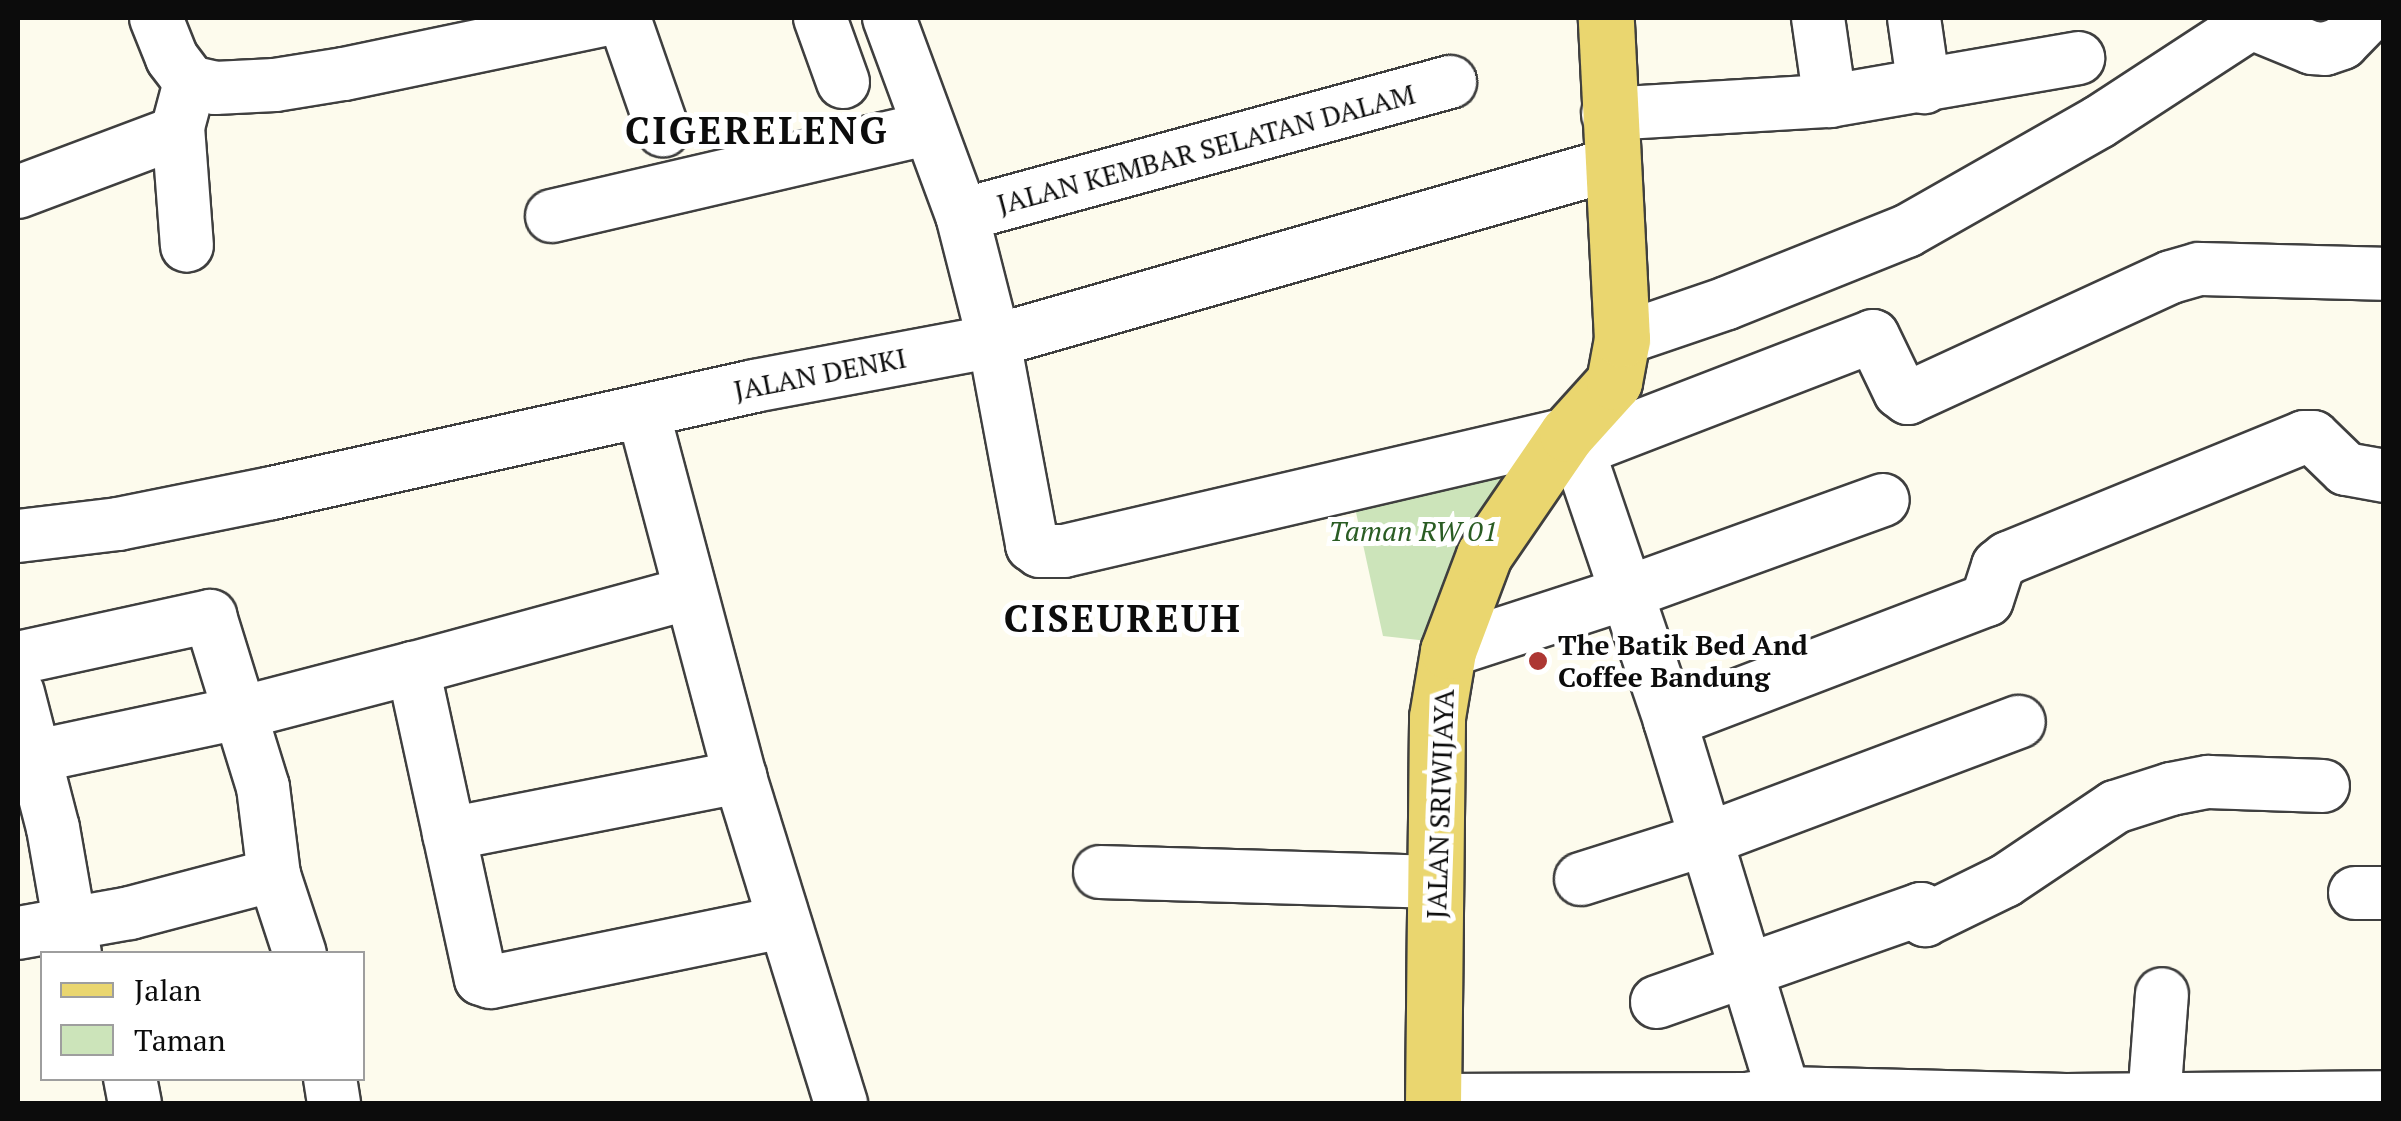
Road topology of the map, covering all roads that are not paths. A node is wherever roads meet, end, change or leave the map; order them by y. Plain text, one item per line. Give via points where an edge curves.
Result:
1 (156, 18) edge
2 (612, 18) edge
3 (624, 18) edge
4 (820, 18) edge
5 (889, 18) edge
6 (1606, 18) edge
7 (1818, 18) edge
8 (1914, 18) edge
9 (2366, 18) edge
10 (421, 38) edge
11 (2078, 58) dead end
12 (843, 82) dead end
13 (1450, 82) dead end
14 (1924, 87) junction
15 (1830, 100) junction
16 (184, 104) junction
17 (927, 129) junction
18 (663, 130) dead end
19 (1609, 139) junction
20 (22, 176) edge
21 (962, 215) junction
22 (552, 216) dead end
23 (187, 246) dead end
24 (1830, 264) junction
25 (2384, 274) edge
26 (1622, 339) junction
27 (994, 340) junction
28 (1858, 340) junction
29 (643, 412) junction
30 (1573, 442) junction
31 (2384, 476) edge
32 (1883, 500) dead end
33 (18, 536) edge
34 (690, 592) junction
35 (1626, 593) junction
36 (1448, 651) junction
37 (18, 658) edge
38 (413, 668) junction
39 (18, 693) edge
40 (240, 713) junction
41 (1670, 721) junction
42 (2019, 722) dead end
43 (26, 758) edge
44 (740, 778) junction
45 (2323, 786) dead end
46 (449, 834) junction
47 (1707, 839) junction
48 (1100, 872) dead end
49 (274, 875) junction
50 (1580, 880) dead end
51 (1437, 882) junction
52 (784, 922) junction
53 (18, 933) edge
54 (72, 939) edge
55 (299, 951) edge
56 (1744, 968) junction
57 (2162, 994) dead end
58 (1657, 1002) dead end
59 (1784, 1093) junction
60 (2384, 1097) edge
61 (2154, 1100) junction
62 (1433, 1102) edge
63 (1662, 1102) edge
64 (841, 1104) edge

1 - 16 street
2 - 10 street
3 - 18 street
4 - 12 street
5 - 17 street
6 - 19 main road, JALAN SRIWIJAYA
7 - 15 street
8 - 14 street
9 - 24 street via 2342,43 2325,49 2251,23 2100,122 1907,231
10 - 16 street via 275,86 215,88
11 - 14 street, JALAN DENKI
13 - 21 street, JALAN KEMBAR SELATAN DALAM
14 - 15 street, JALAN DENKI
15 - 19 street, JALAN DENKI
16 - 20 street via 156,144
16 - 23 street
17 - 21 street
17 - 22 street
19 - 26 main road, JALAN SRIWIJAYA
19 - 27 street, JALAN DENKI
21 - 27 street
24 - 26 street
24 - 28 street
25 - 28 street via 2199,269 1908,398 1878,339
26 - 30 main road, JALAN SRIWIJAYA via 1614,382
27 - 29 street, JALAN DENKI
27 - 30 street via 1032,545 1040,551
28 - 30 street via 1808,364
29 - 33 street, JALAN DENKI via 118,524
29 - 34 street
30 - 35 street
30 - 36 main road, JALAN SRIWIJAYA via 1484,555
31 - 41 street via 2346,468 2313,438 2304,438 2008,558 1998,566 1987,600
32 - 35 street
34 - 38 street
34 - 44 street
35 - 36 street
35 - 41 street
36 - 51 main road, JALAN SRIWIJAYA via 1437,717
37 - 40 street via 208,614
38 - 40 street
38 - 46 street
39 - 43 street
40 - 43 street
40 - 49 street via 262,787
41 - 47 street
42 - 47 street
43 - 54 street via 53,828
44 - 46 street
44 - 52 street
45 - 56 street via 2208,782 2171,789 2114,807 2004,881 1925,920 1921,909
46 - 52 street via 481,979 491,982
47 - 50 street
47 - 56 street
48 - 51 street
49 - 54 street
49 - 55 street
51 - 62 main road, JALAN SRIWIJAYA
52 - 64 street
53 - 54 street
56 - 58 street
56 - 59 street
57 - 61 street
59 - 61 street
59 - 63 street
60 - 61 street
62 - 63 street

